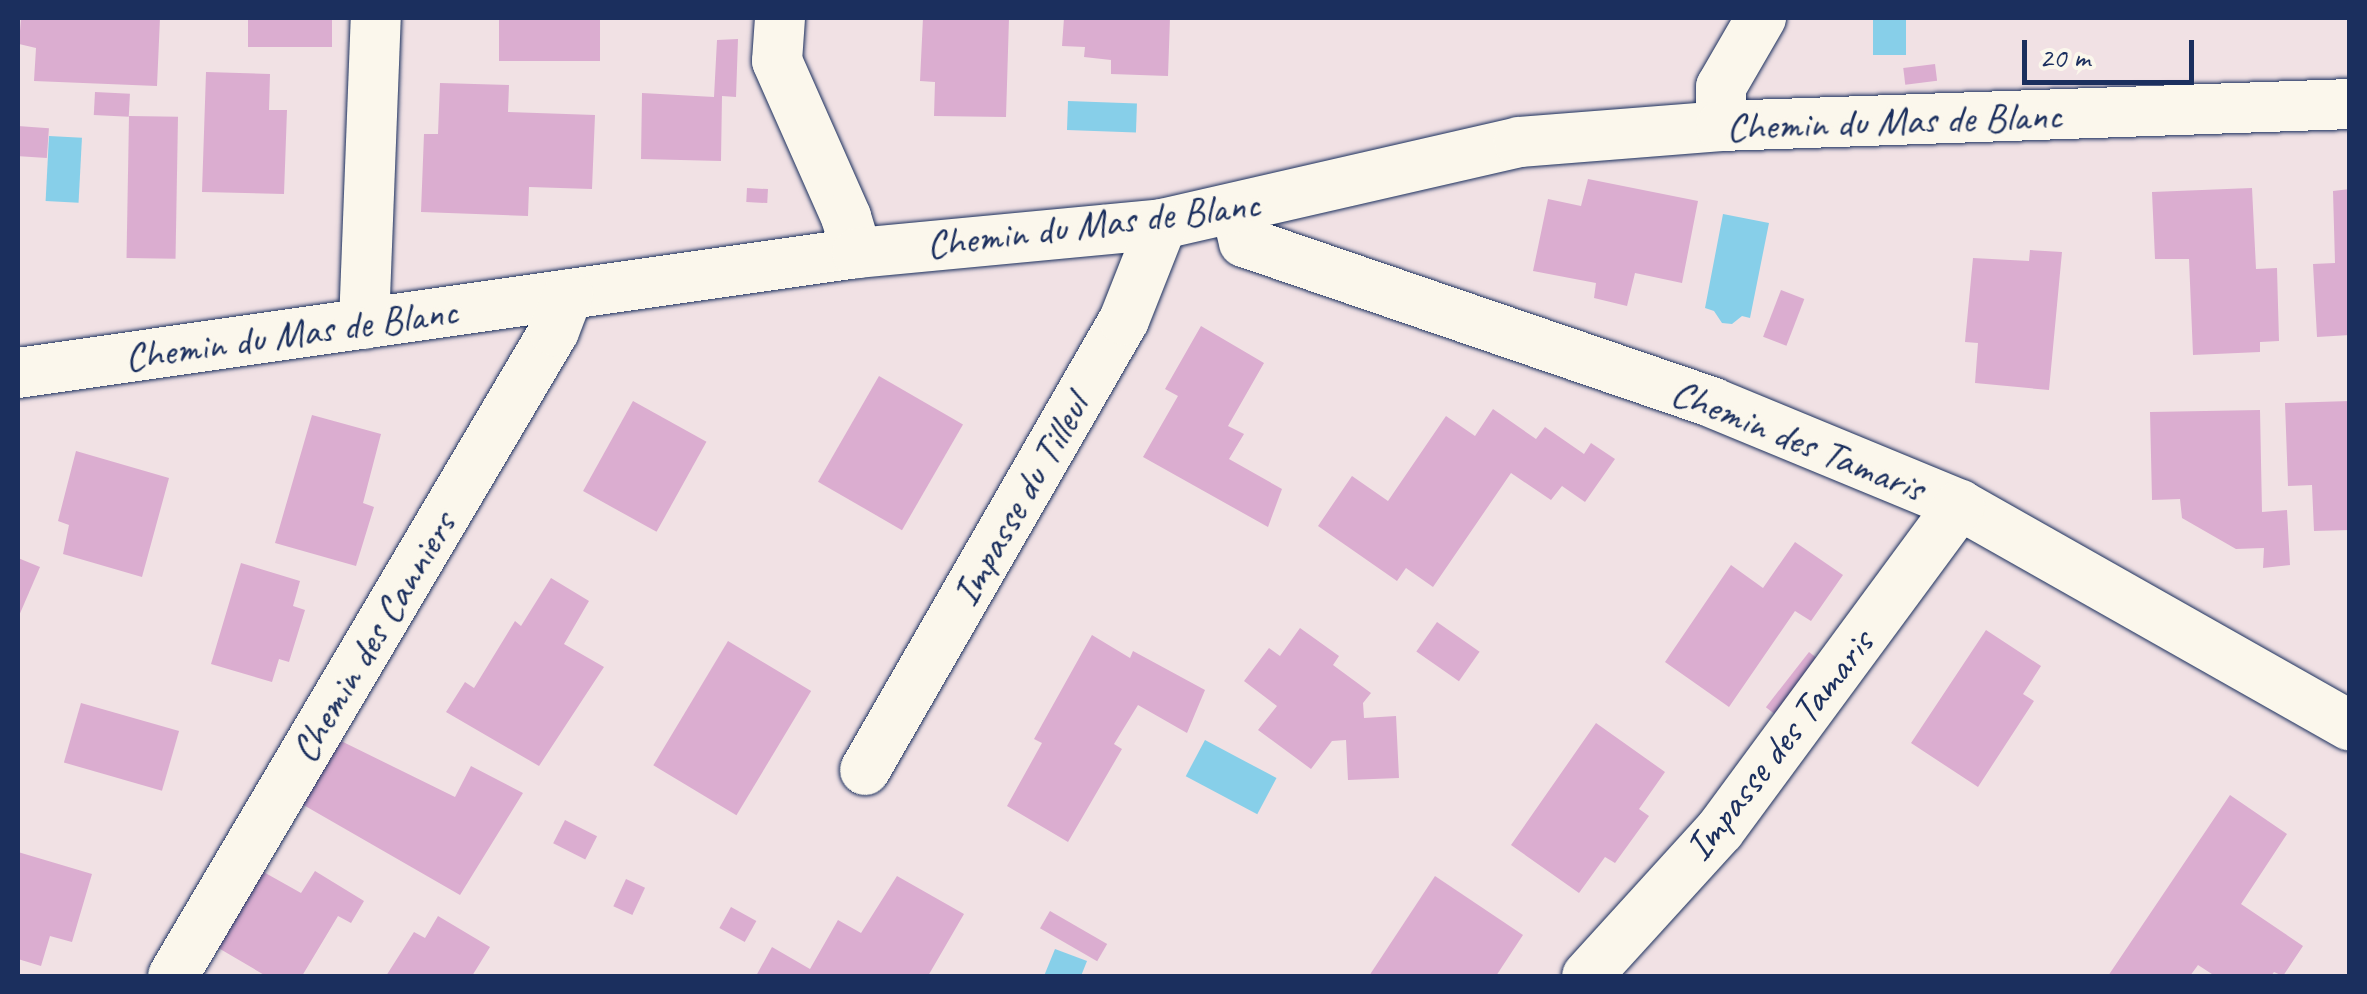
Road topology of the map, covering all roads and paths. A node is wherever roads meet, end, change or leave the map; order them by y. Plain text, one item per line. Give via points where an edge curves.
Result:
1 (376, 18) edge
2 (780, 18) edge
3 (1761, 18) edge
4 (2350, 104) edge
5 (1721, 126) junction
6 (1236, 210) junction
7 (1162, 224) junction
8 (857, 252) junction
9 (568, 295) junction
10 (364, 324) junction
11 (18, 373) edge
12 (1960, 504) junction
13 (2350, 726) edge
14 (865, 770) dead end
15 (172, 976) edge
16 (1587, 976) edge

1 - 10 street
2 - 8 street via 777,60
3 - 5 street via 1721,87
4 - 5 street, Chemin du Mas de Blanc
5 - 6 street, Chemin du Mas de Blanc via 1519,142
6 - 7 street, Chemin du Mas de Blanc
6 - 12 street, Chemin des Tamaris via 1244,242 1713,403
7 - 8 street, Chemin du Mas de Blanc
7 - 14 street, Impasse du Tilleul via 1124,320
8 - 9 street, Chemin du Mas de Blanc
9 - 10 street, Chemin du Mas de Blanc
9 - 15 street, Chemin des Canniers via 554,331
10 - 11 street, Chemin du Mas de Blanc
12 - 13 street, Chemin des Tamaris
12 - 16 street, Impasse des Tamaris via 1720,830

